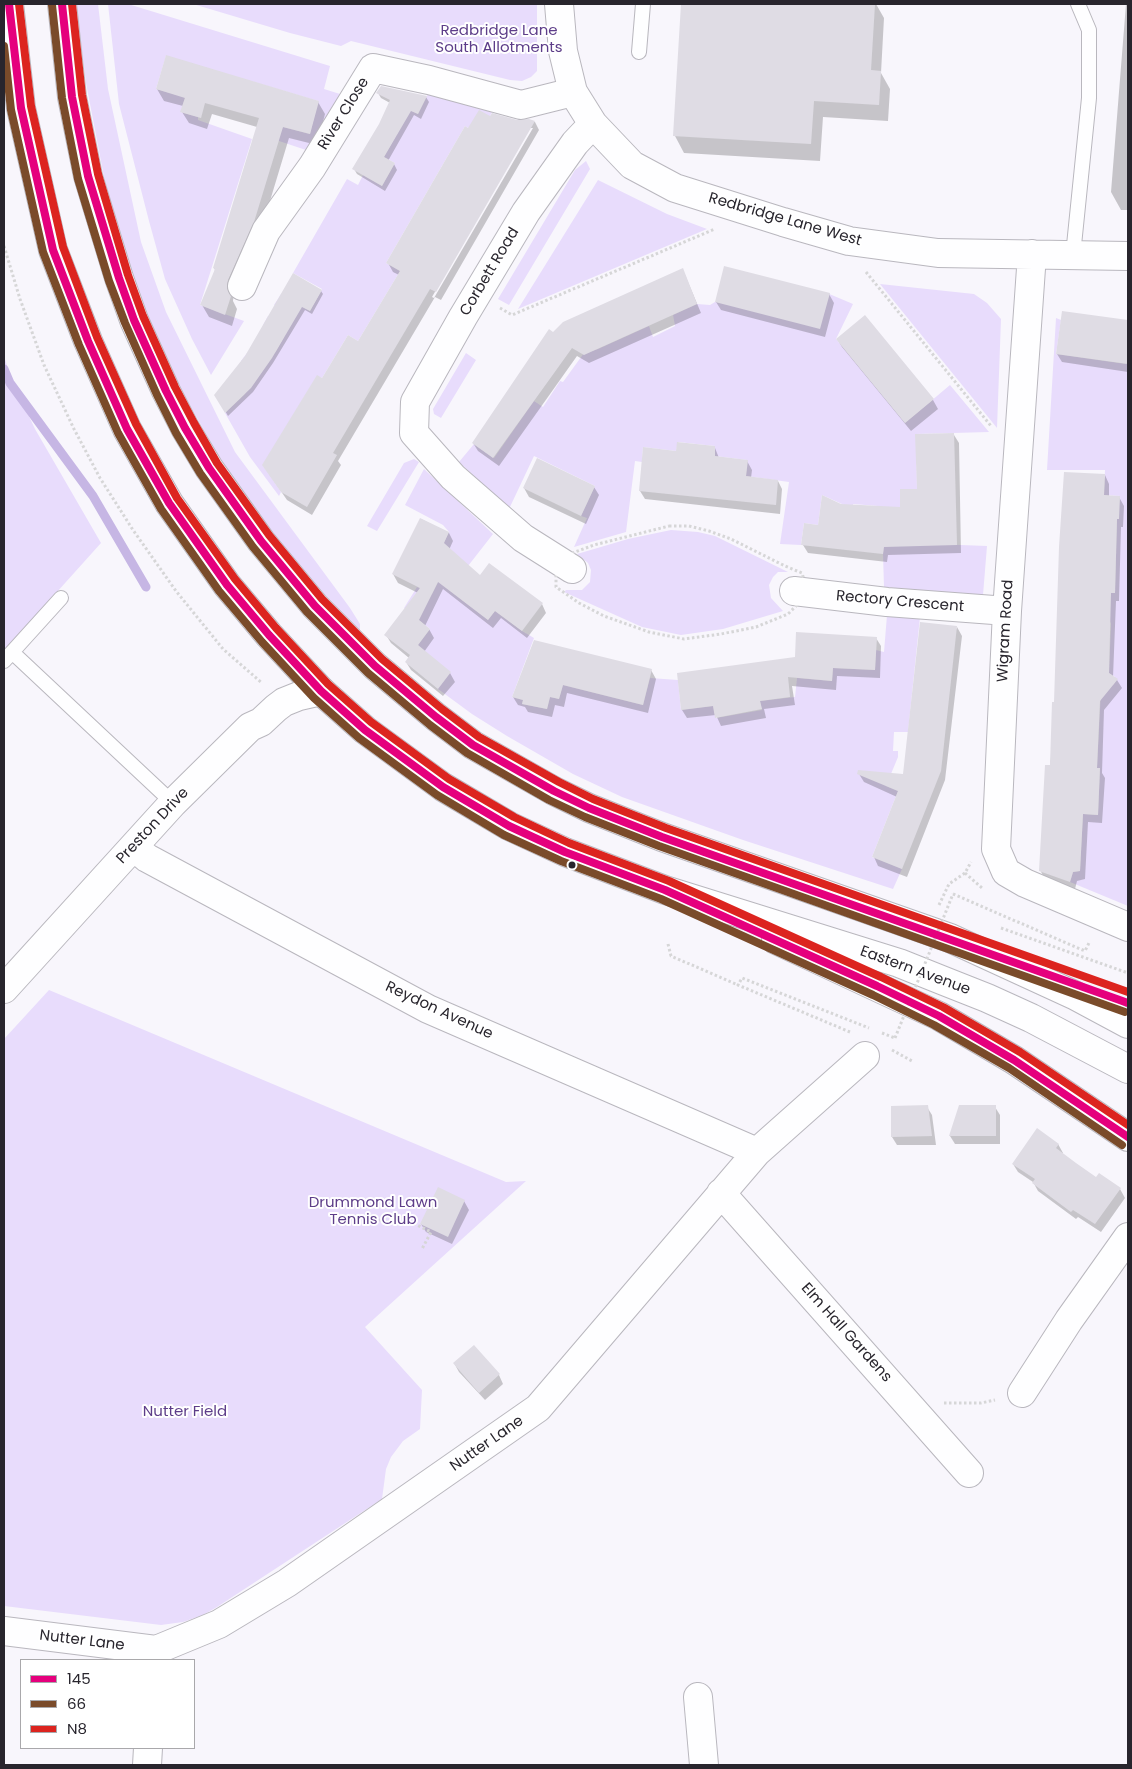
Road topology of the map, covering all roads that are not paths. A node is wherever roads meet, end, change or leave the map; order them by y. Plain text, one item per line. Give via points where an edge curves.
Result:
1 (9, 4) edge
2 (62, 4) edge
3 (559, 4) edge
4 (643, 4) edge
5 (1078, 4) edge
6 (639, 52) dead end
7 (573, 92) junction
8 (593, 124) junction
9 (1032, 254) junction
10 (1073, 256) junction
11 (1128, 256) edge
12 (242, 286) dead end
13 (564, 564) road end
14 (801, 592) road end
15 (60, 598) dead end
16 (1007, 611) junction
17 (8, 656) edge
18 (321, 691) junction
19 (173, 803) junction
20 (134, 847) junction
21 (665, 890) junction
22 (1128, 927) edge
23 (950, 938) junction
24 (4, 989) edge
25 (1128, 1003) edge
26 (1128, 1024) edge
27 (867, 1045) road end
28 (1128, 1069) edge
29 (1128, 1137) edge
30 (757, 1152) junction
31 (722, 1193) junction
32 (1128, 1236) edge
33 (1022, 1393) road end
34 (969, 1473) dead end
35 (4, 1631) edge
36 (156, 1655) edge
37 (698, 1697) dead end
38 (148, 1749) edge
39 (147, 1765) edge
40 (704, 1765) edge

1 - 18 main road, Eastern Avenue via 21,108 53,250 88,342 123,420 169,503 227,585
2 - 23 main road via 72,97 86,168 105,237 134,320 166,391 209,468 260,540 322,613 375,666 436,717 473,745 554,791 662,837
3 - 7 main road, Redbridge Lane West via 562,51
4 - 6 lane
5 - 10 lane via 1089,30 1089,98
7 - 8 main road, Redbridge Lane West
7 - 12 main road, River Close via 521,105 373,68 312,167 266,231
8 - 9 main road, Redbridge Lane West via 632,165 667,184 783,222 849,241 938,253
8 - 13 main road, Corbett Road via 575,143 526,212 414,402 414,433 452,478 523,538
9 - 10 main road, Redbridge Lane West
9 - 16 main road, Wigram Road
10 - 11 main road, Redbridge Lane West
14 - 16 main road, Rectory Crescent
15 - 17 lane
16 - 22 main road, Wigram Road via 996,849 1006,872
17 - 19 lane
18 - 19 main road, Preston Drive via 284,702 250,727
18 - 21 main road, Eastern Avenue via 365,730 443,787 509,826 565,852
19 - 20 main road, Preston Drive
20 - 24 main road, Preston Drive
20 - 30 main road, Reydon Avenue via 147,858 428,1009
21 - 28 main road, Eastern Avenue via 900,964 944,981 1031,1018
21 - 29 main road via 939,1016 1014,1060
23 - 25 main road
23 - 26 main road via 1074,995
27 - 30 main road, Nutter Lane
30 - 31 main road, Nutter Lane
31 - 34 main road, Elm Hall Gardens
31 - 36 main road, Nutter Lane via 538,1408 287,1583 218,1624
32 - 33 main road
35 - 36 main road, Nutter Lane
37 - 40 main road
38 - 39 main road

